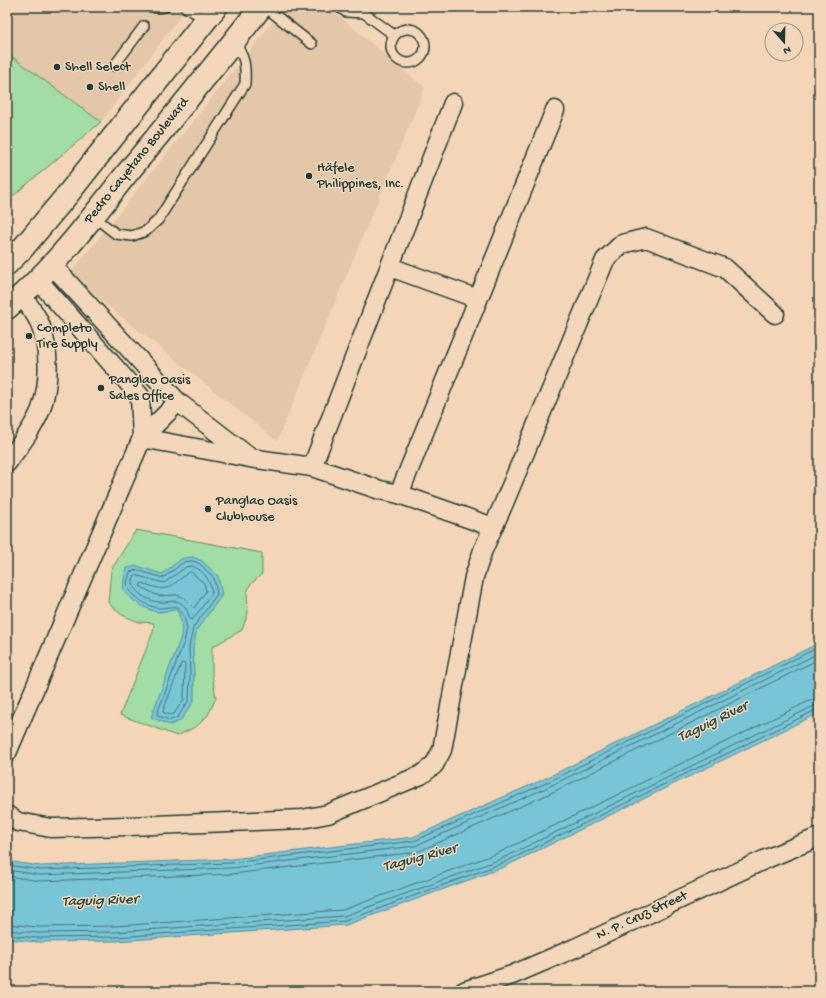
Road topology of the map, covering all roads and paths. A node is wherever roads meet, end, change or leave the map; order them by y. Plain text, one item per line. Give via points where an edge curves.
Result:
1 (185, 7) edge
2 (261, 7) edge
3 (265, 7) edge
4 (338, 7) edge
5 (363, 10) edge
6 (212, 13) edge
7 (144, 26) dead end
8 (394, 35) dead end
9 (234, 41) junction
10 (312, 44) dead end
11 (114, 66) dead end
12 (453, 103) dead end
13 (555, 110) dead end
14 (68, 194) junction
15 (93, 216) junction
16 (7, 264) edge
17 (390, 267) junction
18 (45, 272) junction
19 (478, 299) junction
20 (14, 302) edge
21 (775, 314) dead end
22 (101, 319) junction
23 (84, 332) junction
24 (178, 402) junction
25 (142, 438) junction
26 (250, 458) junction
27 (7, 464) edge
28 (312, 467) junction
29 (399, 494) junction
30 (493, 527) junction
31 (7, 753) edge
32 (7, 815) edge
33 (819, 837) edge
34 (464, 991) edge

1 - 6 lane
2 - 9 main road, Pedro Cayetano Boulevard
3 - 10 lane
4 - 5 lane via 346,12
5 - 8 lane
6 - 14 main road
7 - 11 lane
9 - 15 main road, Pedro Cayetano Boulevard
9 - 15 lane via 246,67 245,84 158,220 146,231 132,236 116,234
12 - 17 street
13 - 19 street
14 - 15 main road
14 - 16 main road
15 - 18 main road, Pedro Cayetano Boulevard
17 - 19 street
17 - 28 street
18 - 20 main road, Pedro Cayetano Boulevard
18 - 22 street
18 - 23 street
19 - 29 street
20 - 27 street via 33,311 40,324 49,371 41,410
21 - 30 street via 726,268 646,238 622,244 605,260
22 - 23 street
22 - 24 street
23 - 25 street via 140,396
24 - 25 street
24 - 26 street
25 - 26 street
25 - 31 street
26 - 28 street
28 - 29 street
29 - 30 street
30 - 32 street via 482,550 474,577 442,750 434,765 421,775 328,814 302,819 52,828 18,822
33 - 34 street, N. P. Cruz Street via 575,948 512,975

